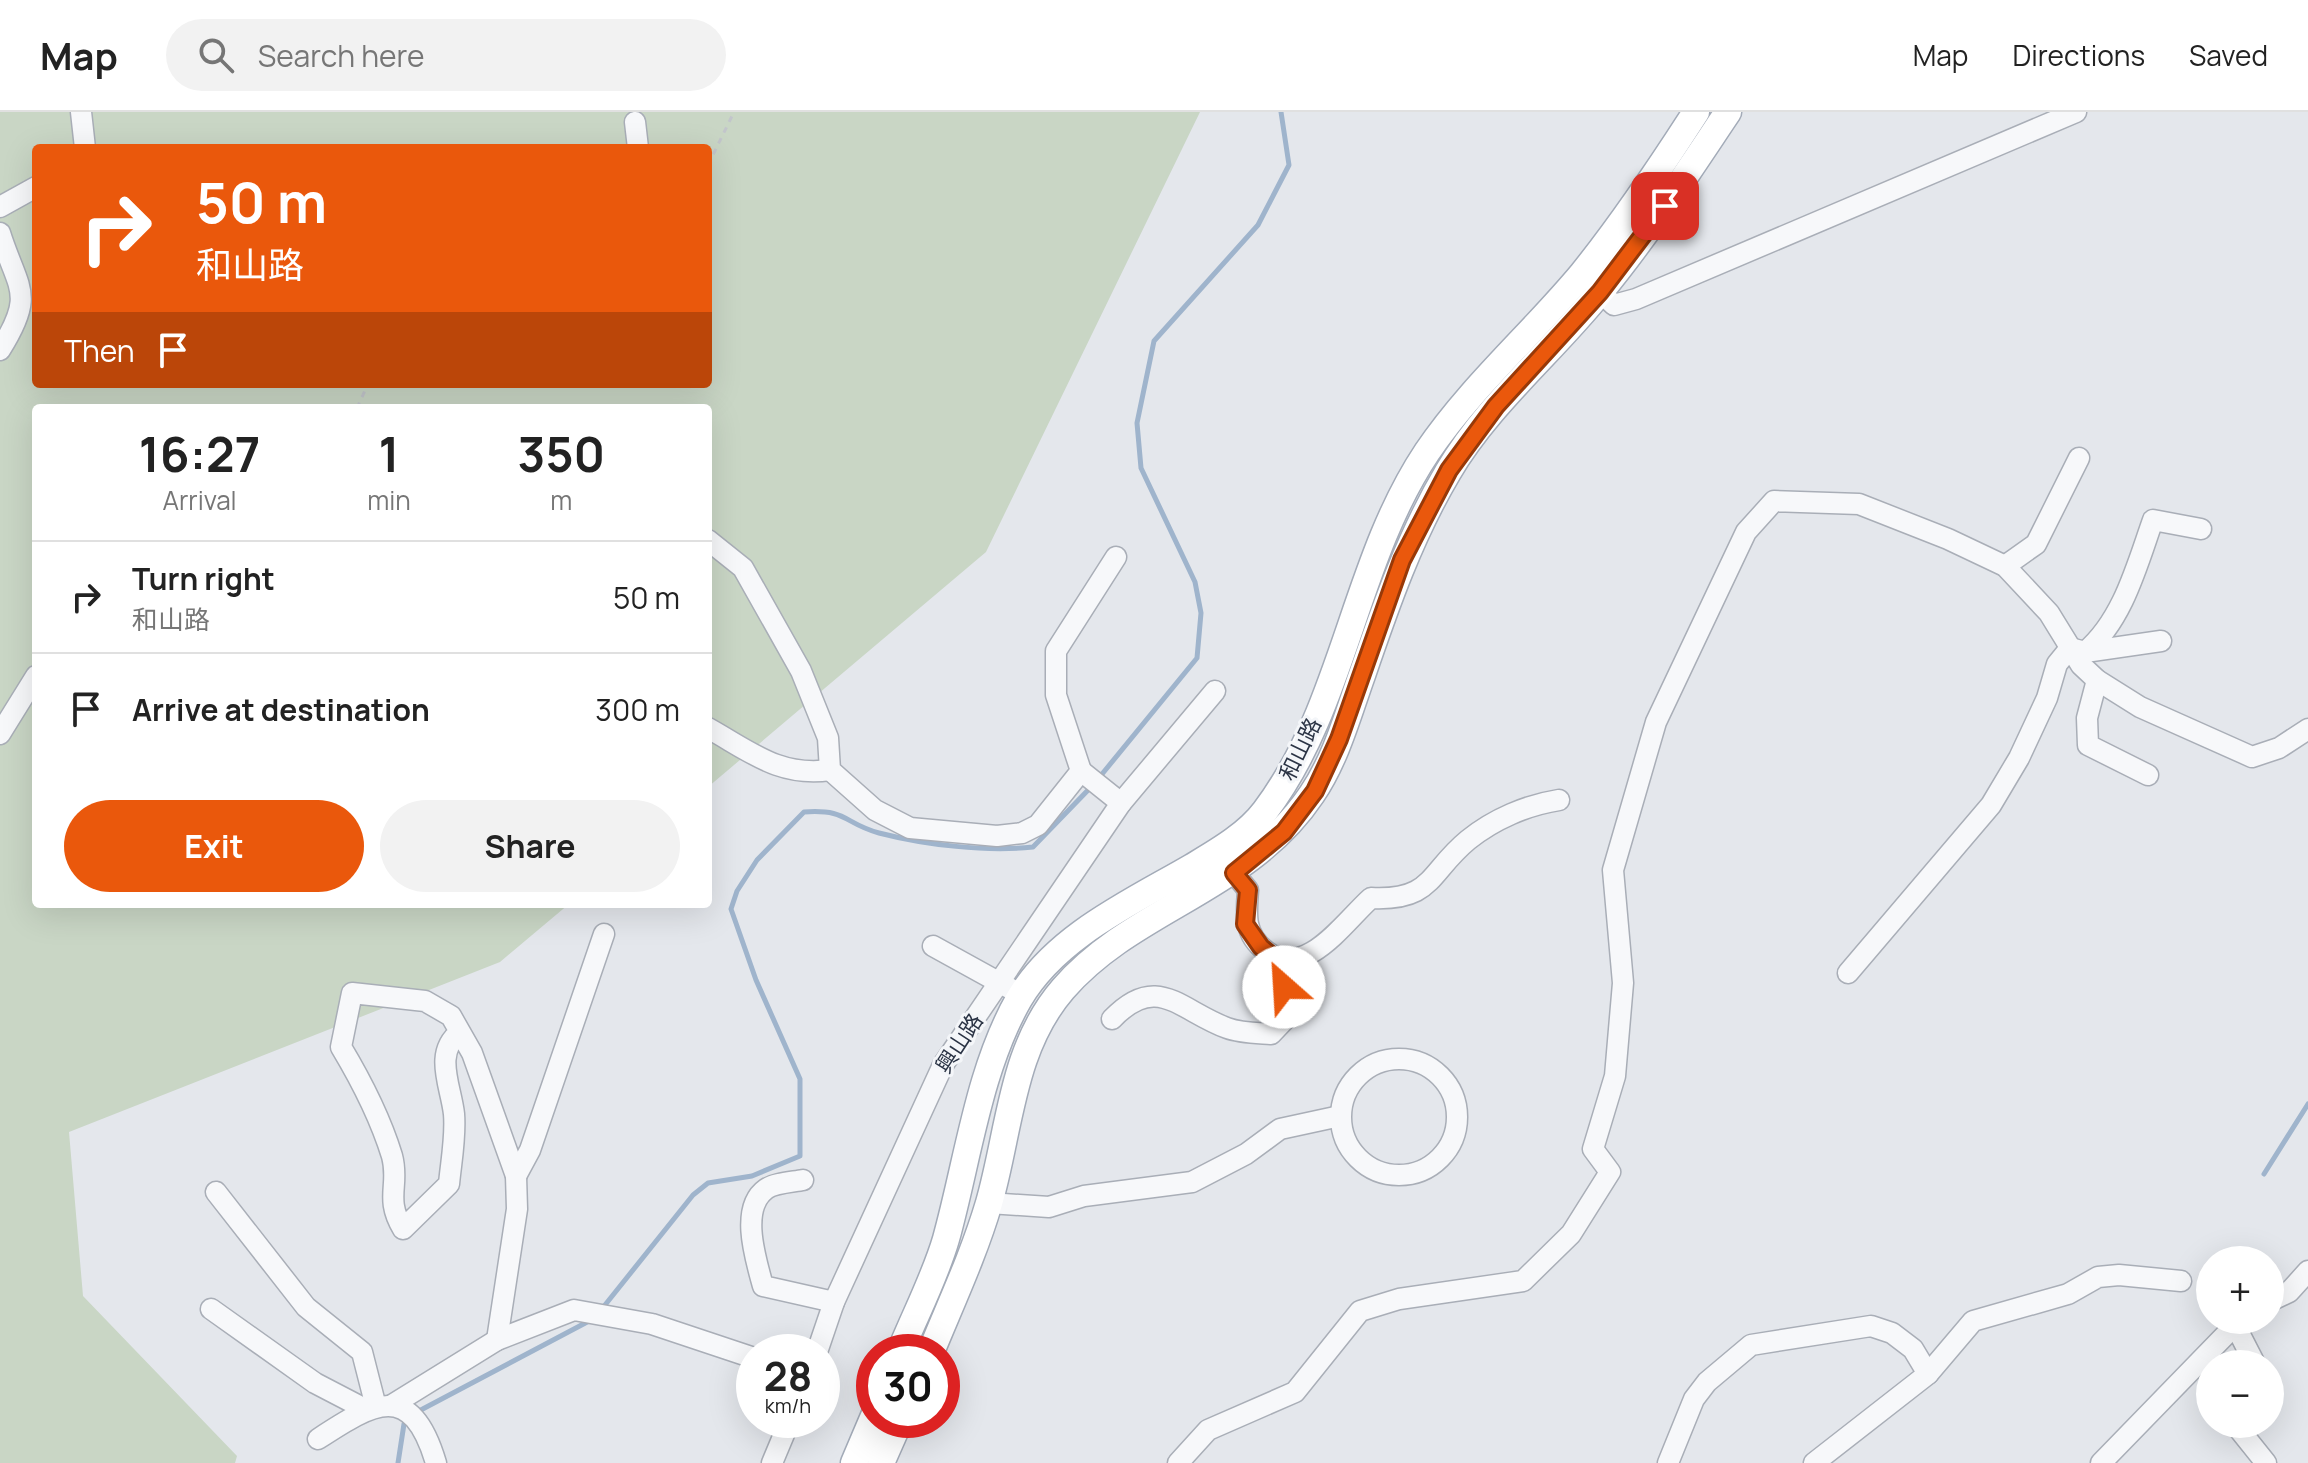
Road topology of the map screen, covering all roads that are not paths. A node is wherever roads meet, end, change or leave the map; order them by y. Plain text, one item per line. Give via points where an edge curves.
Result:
1 (81, 112) edge
2 (1696, 112) edge
3 (1728, 112) edge
4 (2076, 112) edge
5 (635, 122) dead end
6 (85, 144) edge
7 (638, 144) edge
8 (32, 189) edge
9 (0, 207) edge
10 (0, 233) edge
11 (1600, 292) junction
12 (0, 350) edge
13 (2079, 458) dead end
14 (2201, 529) dead end
15 (712, 543) edge
16 (1116, 557) dead end
17 (2005, 566) junction
18 (2161, 641) dead end
19 (2078, 650) junction
20 (2097, 680) junction
21 (32, 682) edge
22 (1215, 691) dead end
23 (2308, 729) edge
24 (712, 730) edge
25 (0, 734) edge
26 (830, 770) junction
27 (1081, 771) junction
28 (2148, 775) dead end
29 (1559, 800) dead end
30 (1121, 803) junction
31 (1234, 873) junction
32 (604, 934) dead end
33 (933, 946) dead end
34 (1277, 960) junction
35 (1848, 973) dead end
36 (1010, 989) junction
37 (1112, 1019) dead end
38 (460, 1032) junction
39 (1340, 1116) junction
40 (516, 1176) junction
41 (803, 1180) dead end
42 (216, 1192) dead end
43 (989, 1203) junction
44 (2308, 1271) edge
45 (2181, 1281) dead end
46 (2284, 1294) edge
47 (834, 1302) junction
48 (211, 1309) dead end
49 (823, 1334) edge
50 (907, 1334) edge
51 (938, 1334) edge
52 (2226, 1334) edge
53 (497, 1340) junction
54 (736, 1352) edge
55 (1928, 1374) junction
56 (378, 1407) junction
57 (782, 1438) edge
58 (865, 1438) edge
59 (892, 1438) edge
60 (2246, 1438) edge
61 (318, 1439) dead end
62 (436, 1463) edge
63 (772, 1463) edge
64 (854, 1463) edge
65 (881, 1463) edge
66 (1178, 1463) edge
67 (1668, 1463) edge
68 (1814, 1463) edge
69 (2101, 1463) edge
70 (2266, 1463) edge

1 - 6 street
2 - 36 main road, 和山路 via 1639,201 1580,276 1426,453 1375,553 1311,733 1261,816 1218,852 1087,929 1041,970
3 - 11 main road, 和山路
4 - 11 street via 1636,299 1614,305
5 - 7 street
8 - 9 street
10 - 12 street via 19,279 23,306
11 - 31 main road, 和山路 via 1496,406 1449,470 1402,560 1339,739 1315,791 1284,832
13 - 17 street via 2036,544
14 - 19 street via 2153,520 2128,590 2101,639
15 - 26 street via 743,568 801,671 828,738
16 - 27 street via 1056,651 1056,695
17 - 19 street
17 - 66 street via 1859,504 1774,501 1746,532 1656,722 1613,870 1623,983 1615,1076 1593,1149 1610,1172 1571,1234 1523,1281 1399,1299 1360,1311 1295,1392 1208,1430
18 - 19 street
19 - 20 street
19 - 35 street via 2057,664 2042,710 1991,805
20 - 23 street via 2140,707 2252,757 2279,748
20 - 28 street via 2087,718 2088,745
21 - 25 street
22 - 30 street, 興山路
24 - 26 street via 782,770
26 - 27 street via 875,810 910,828 997,836 1038,825
27 - 30 street
29 - 34 street via 1528,805 1468,840 1421,891 1371,898 1320,948 1297,961
30 - 36 street, 興山路
31 - 34 street via 1248,890 1245,924
31 - 43 main road, 和山路 via 1109,947 1063,989 1024,1055
32 - 40 street via 530,1150
33 - 36 street
34 - 37 street via 1290,1014 1271,1034 1229,1029 1158,995 1131,1000
36 - 47 street, 興山路 via 943,1065
36 - 50 main road, 和山路 via 944,1244
38 - 38 street via 451,1016 425,1001 352,993 341,1047 368,1092 393,1160 392,1211 403,1229 449,1184 454,1115 444,1061 450,1040
38 - 40 street
39 - 39 street via 1344,1139 1357,1158 1376,1171 1398,1176 1421,1172 1440,1159 1453,1140 1458,1118 1454,1095 1442,1076 1423,1063 1400,1058 1378,1062 1358,1075 1345,1094
39 - 43 street via 1280,1129 1192,1182 1084,1196 1049,1207
40 - 53 street via 517,1209
41 - 47 street via 767,1188 753,1206 754,1253 763,1286
42 - 56 street via 306,1307 362,1352
43 - 51 main road, 和山路
44 - 46 street
45 - 55 street via 2098,1277 2068,1294 1973,1321
47 - 49 street, 興山路
48 - 56 street via 315,1383
52 - 69 street
53 - 54 street via 574,1310 652,1324
53 - 56 street
55 - 67 street via 1913,1349 1871,1326 1751,1345 1700,1391
55 - 68 street
56 - 61 street
56 - 62 street via 410,1415
57 - 63 street
58 - 64 main road
59 - 65 main road
60 - 70 street

